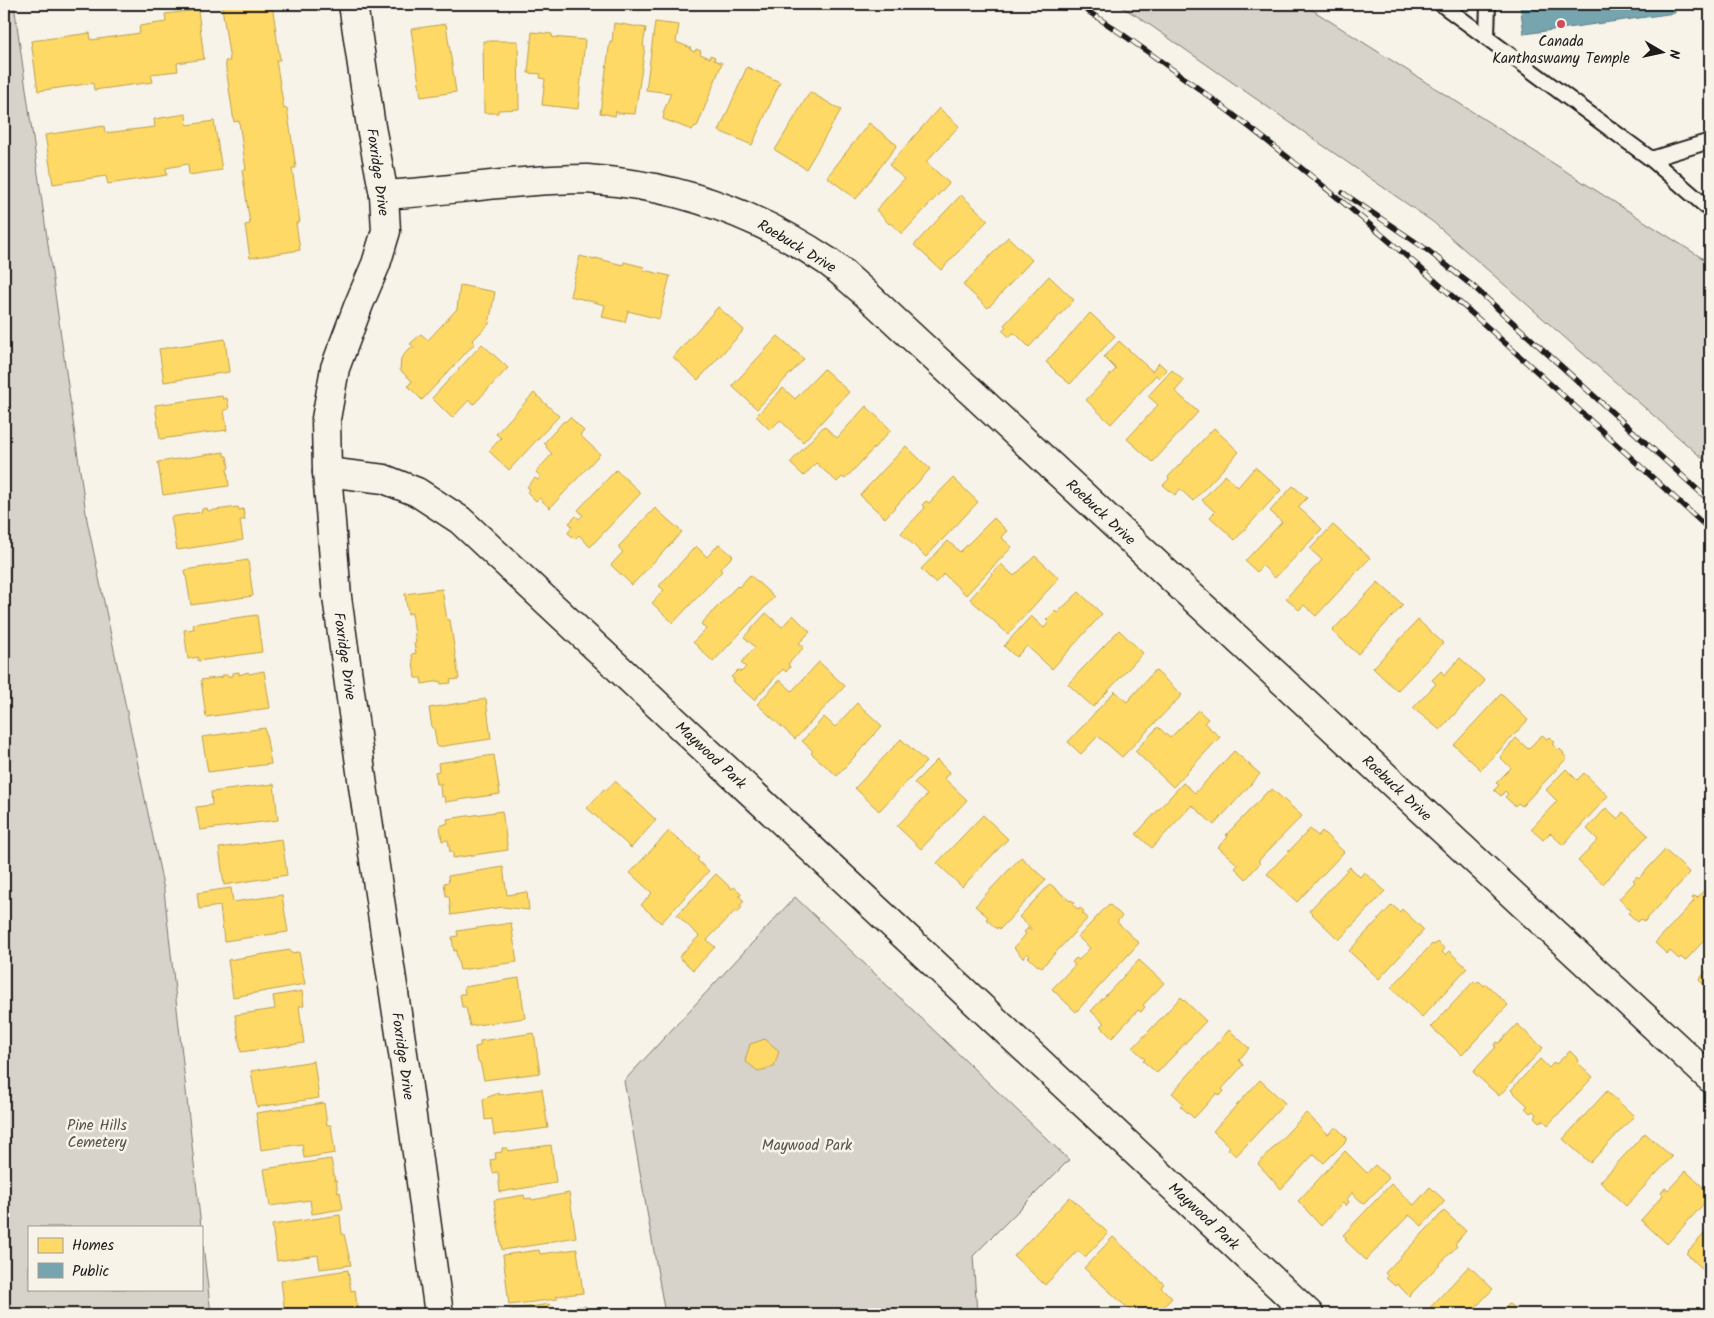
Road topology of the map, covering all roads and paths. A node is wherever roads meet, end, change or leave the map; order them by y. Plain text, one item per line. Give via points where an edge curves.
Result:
1 (353, 4) edge
2 (1441, 4) edge
3 (1488, 4) edge
4 (1487, 36) junction
5 (1710, 141) edge
6 (1651, 159) junction
7 (384, 195) junction
8 (1710, 210) edge
9 (327, 472) junction
10 (1710, 1078) edge
11 (440, 1314) edge
12 (1309, 1314) edge

1 - 7 street, Foxridge Drive
2 - 4 lane
3 - 4 lane
4 - 6 lane
5 - 6 lane
6 - 8 lane
7 - 9 street, Foxridge Drive via 386,231 335,368 326,419
7 - 10 street, Roebuck Drive via 535,181 589,179 641,185 691,196 730,210 769,227 828,262
9 - 11 street, Foxridge Drive via 341,626
9 - 12 street, Maywood Park via 384,479 417,492 460,520

